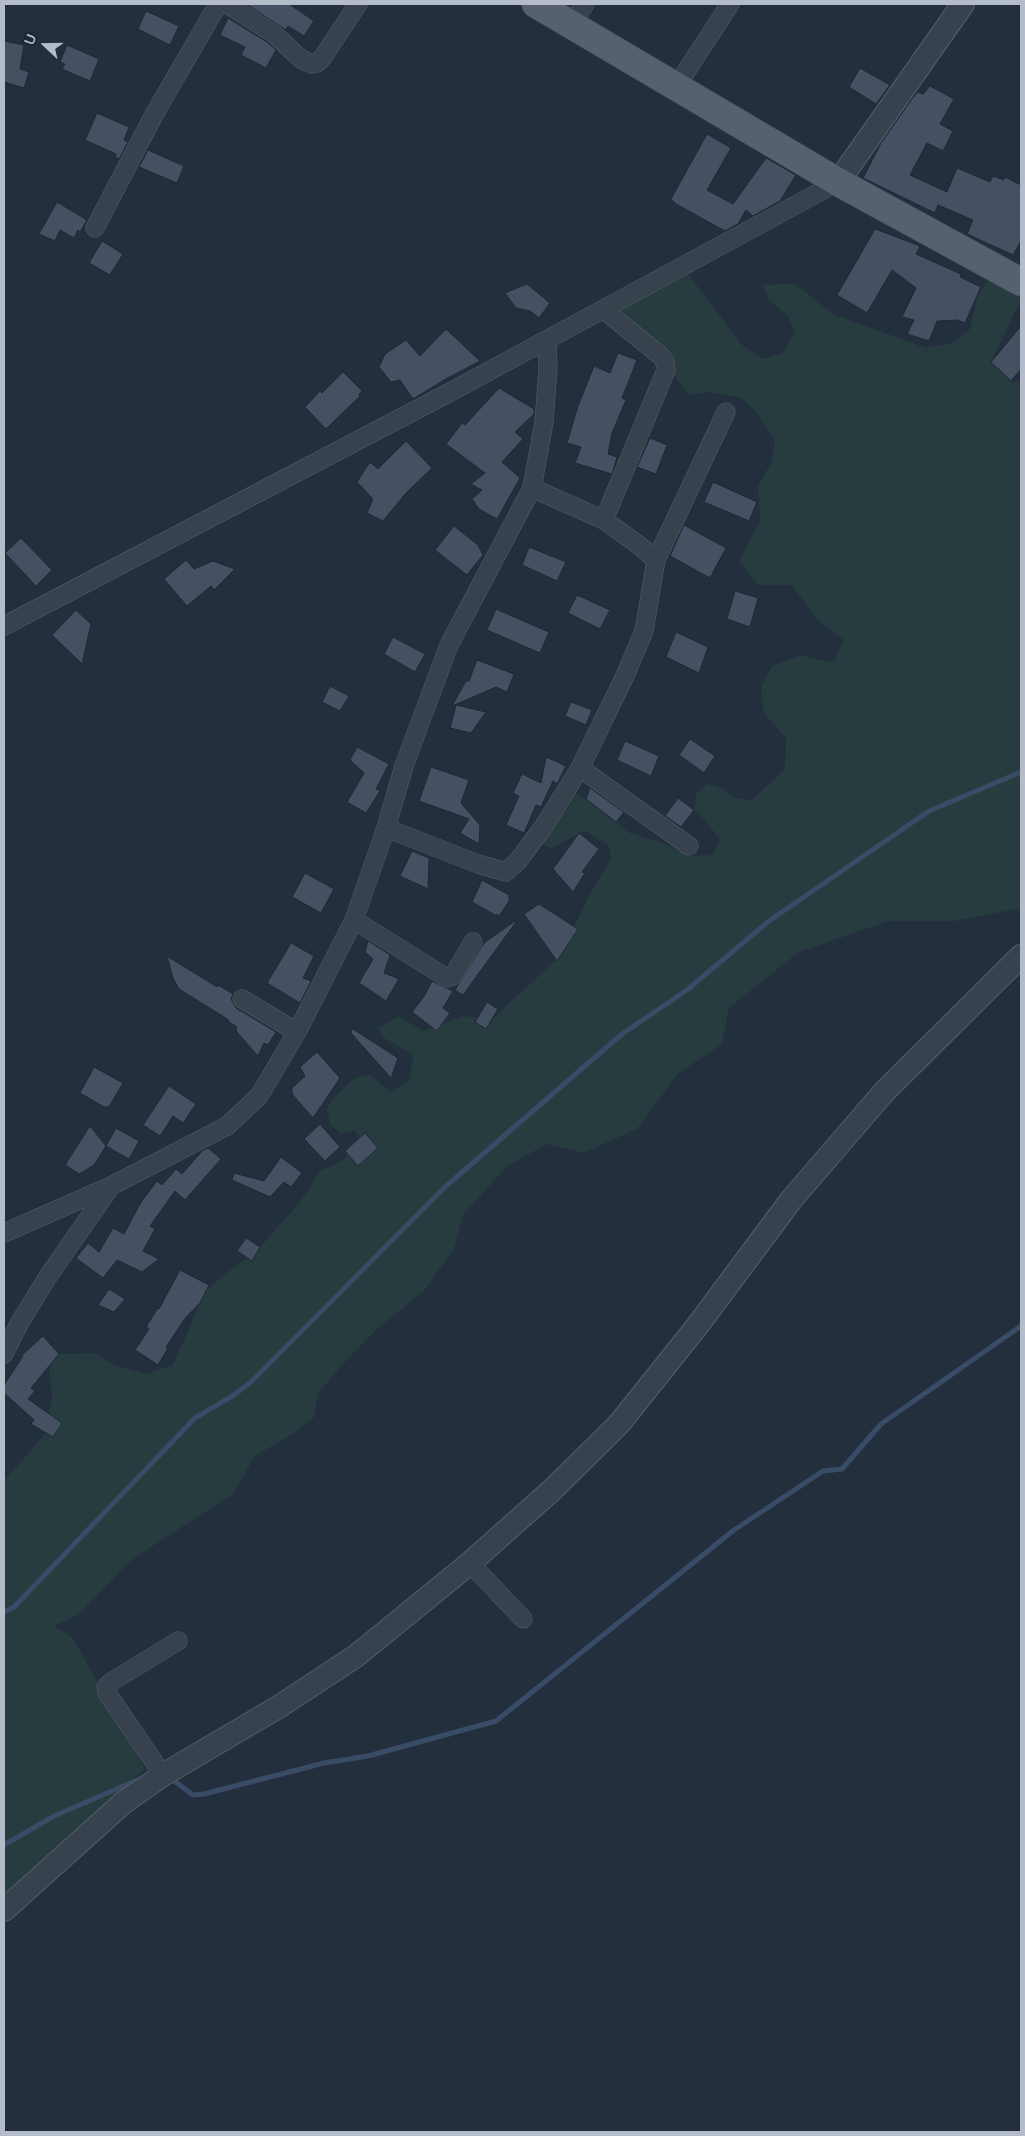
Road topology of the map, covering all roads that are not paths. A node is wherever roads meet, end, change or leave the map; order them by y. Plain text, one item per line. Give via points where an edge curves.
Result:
1 (218, 4) edge
2 (228, 4) edge
3 (358, 4) edge
4 (536, 4) edge
5 (730, 4) edge
6 (963, 4) edge
7 (578, 14) edge
8 (676, 87) junction
9 (838, 182) junction
10 (95, 228) dead end
11 (1021, 282) edge
12 (604, 310) junction
13 (548, 341) junction
14 (726, 412) dead end
15 (532, 488) junction
16 (604, 520) junction
17 (656, 560) junction
18 (4, 626) edge
19 (580, 768) junction
20 (386, 828) junction
21 (689, 846) dead end
22 (354, 920) junction
23 (473, 942) dead end
24 (1021, 956) edge
25 (242, 999) dead end
26 (297, 1032) junction
27 (111, 1186) junction
28 (4, 1233) edge
29 (4, 1354) edge
30 (470, 1562) junction
31 (523, 1619) dead end
32 (178, 1641) dead end
33 (163, 1775) junction
34 (4, 1910) edge

1 - 10 street via 155,112
2 - 3 street via 312,64 323,57
4 - 7 main road
5 - 8 street
6 - 9 street
7 - 8 main road
8 - 9 main road
9 - 11 main road
9 - 12 street
12 - 13 street
12 - 16 street via 661,356 666,370
13 - 15 street via 544,422
13 - 18 street
14 - 17 street
15 - 16 street
15 - 20 street via 449,645 404,766
16 - 17 street
17 - 19 street via 644,631
19 - 20 street via 544,826 506,872
19 - 21 street
20 - 22 street
22 - 23 street via 447,978 454,976
22 - 26 street
24 - 30 street via 884,1092 791,1200 619,1424 551,1491
25 - 26 street
26 - 27 street via 259,1096 227,1126
27 - 28 street
27 - 29 street via 44,1282
30 - 31 street
30 - 33 street via 356,1656 280,1706
32 - 33 street via 106,1687 106,1693
33 - 34 street via 123,1803

